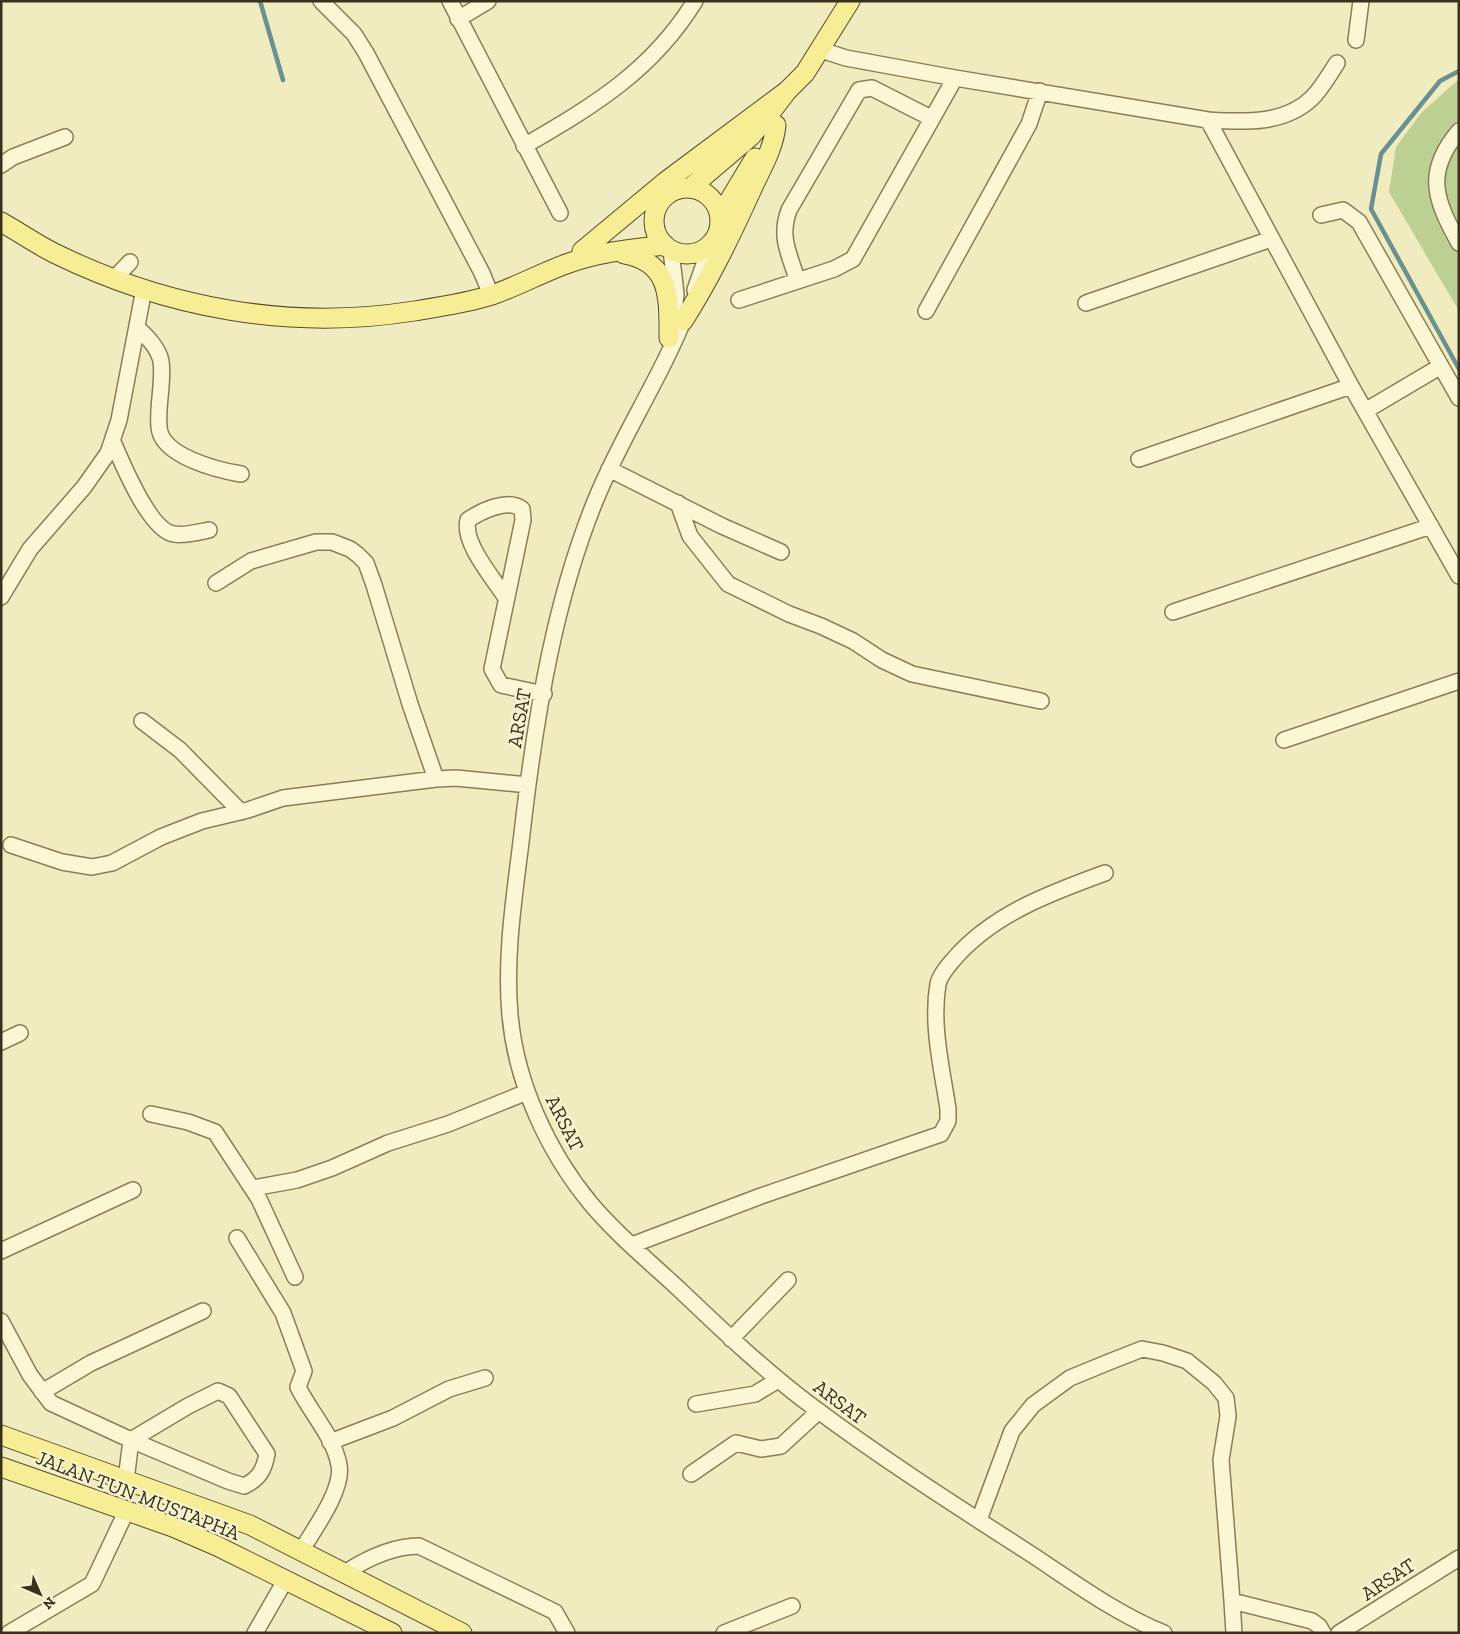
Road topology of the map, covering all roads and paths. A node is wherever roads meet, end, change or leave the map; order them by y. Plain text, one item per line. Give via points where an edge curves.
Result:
1 (321, 1) edge
2 (450, 1) edge
3 (488, 1) edge
4 (695, 1) edge
5 (850, 1) edge
6 (1361, 1) edge
7 (458, 19) junction
8 (1356, 40) dead end
9 (822, 50) junction
10 (1337, 63) dead end
11 (805, 73) junction
12 (955, 78) junction
13 (786, 91) junction
14 (1040, 91) junction
15 (931, 118) junction
16 (1208, 120) junction
17 (776, 125) junction
18 (1459, 130) edge
19 (65, 137) dead end
20 (524, 146) junction
21 (1, 165) edge
22 (690, 188) junction
23 (656, 209) junction
24 (560, 213) dead end
25 (1321, 215) dead end
26 (720, 216) junction
27 (1, 222) edge
28 (1271, 239) junction
29 (1459, 243) edge
30 (711, 244) junction
31 (668, 248) junction
32 (611, 251) junction
33 (576, 257) junction
34 (130, 262) dead end
35 (114, 279) junction
36 (797, 279) junction
37 (144, 289) junction
38 (492, 295) junction
39 (739, 300) dead end
40 (1086, 303) dead end
41 (926, 311) dead end
42 (683, 322) junction
43 (137, 326) junction
44 (669, 338) junction
45 (663, 361) junction
46 (1441, 366) junction
47 (1351, 386) junction
48 (1459, 398) edge
49 (1365, 411) junction
50 (113, 442) junction
51 (1139, 459) dead end
52 (609, 469) junction
53 (241, 474) dead end
54 (678, 503) junction
55 (1431, 526) junction
56 (210, 530) dead end
57 (781, 552) dead end
58 (1459, 576) edge
59 (216, 583) dead end
60 (1, 597) edge
61 (506, 598) junction
62 (1173, 612) dead end
63 (1459, 681) edge
64 (544, 694) junction
65 (1041, 701) dead end
66 (142, 721) dead end
67 (1284, 740) dead end
68 (436, 779) junction
69 (528, 785) junction
70 (240, 812) junction
71 (11, 845) dead end
72 (1104, 872) dead end
73 (20, 1033) dead end
74 (1, 1042) edge
75 (527, 1092) junction
76 (151, 1114) dead end
77 (253, 1188) junction
78 (133, 1190) dead end
79 (237, 1238) dead end
80 (632, 1245) junction
81 (1, 1251) edge
82 (295, 1277) dead end
83 (788, 1280) dead end
84 (203, 1311) dead end
85 (1, 1321) edge
86 (731, 1339) junction
87 (485, 1378) dead end
88 (778, 1380) junction
89 (42, 1392) junction
90 (696, 1404) dead end
91 (819, 1411) junction
92 (1, 1435) edge
93 (131, 1440) junction
94 (330, 1442) junction
95 (1, 1467) edge
96 (691, 1474) dead end
97 (126, 1480) junction
98 (126, 1512) junction
99 (979, 1520) junction
100 (301, 1551) junction
101 (1459, 1558) edge
102 (346, 1572) junction
103 (286, 1579) junction
104 (1232, 1601) junction
105 (792, 1606) dead end
106 (9, 1633) edge
107 (255, 1633) edge
108 (392, 1633) edge
109 (462, 1633) edge
110 (567, 1633) edge
111 (724, 1633) edge
112 (1164, 1633) edge
113 (1234, 1633) edge
114 (1323, 1633) edge
115 (1338, 1633) edge

1 - 38 street via 354,34 366,53
2 - 7 street
3 - 7 street
4 - 20 street via 675,31 628,78 594,105
5 - 9 main road
6 - 8 street
7 - 20 street
9 - 11 main road
9 - 12 street via 846,58
10 - 16 street via 1312,98 1297,109 1273,118 1247,122
11 - 13 main road
11 - 17 main road via 796,96
12 - 14 street
12 - 15 street
13 - 22 main road via 751,136
13 - 33 main road via 665,182
14 - 16 street
14 - 41 street via 1029,124
15 - 36 street via 853,259 834,269
15 - 36 street via 872,88 859,90 789,210 783,226 785,245
16 - 28 street
17 - 26 main road
17 - 42 main road via 773,144 710,278
18 - 29 street via 1437,167 1435,189 1443,214
19 - 21 street via 13,157
20 - 24 street
22 - 23 main road via 670,193
22 - 26 main road via 710,197
23 - 31 main road via 656,229
23 - 33 main road
25 - 46 street via 1343,210 1359,222
26 - 30 main road via 717,236
27 - 35 main road via 53,252
28 - 40 street
28 - 47 street
30 - 31 main road via 692,254 681,254
30 - 42 street
31 - 32 main road
31 - 44 street via 676,294
32 - 33 main road
32 - 44 main road via 640,256 662,277 668,300
33 - 38 main road
34 - 35 street
35 - 37 main road
36 - 39 street
37 - 38 main road via 252,315 321,320 374,318
37 - 43 street
42 - 45 street
43 - 50 street
43 - 53 street via 153,344 161,361 161,438 174,450 215,470
44 - 45 street
45 - 52 street, ARSAT
46 - 48 street
46 - 49 street
47 - 49 street
47 - 51 street
49 - 55 street
50 - 56 street via 127,474 157,524 175,535
50 - 60 street via 97,471 30,549
52 - 54 street
52 - 64 street, ARSAT via 582,536 555,625
54 - 57 street
54 - 65 street via 690,536 728,584 853,641 912,674
55 - 58 street
55 - 62 street
59 - 68 street via 252,561 316,542 332,542 358,555 366,563 374,585
61 - 61 street via 523,520 522,509 512,505 502,505 476,515 468,520 467,526 472,546
61 - 64 street via 492,669 501,685
63 - 67 street
64 - 69 street, ARSAT
66 - 70 street via 180,750
68 - 69 street
68 - 70 street via 284,798
69 - 75 street, ARSAT via 508,978 514,1050
70 - 71 street via 202,821 161,837 112,863 92,867 62,862
72 - 80 street via 1062,888 1001,918 970,941 946,968 939,982 935,1008 948,1109 948,1121 941,1134 761,1196
73 - 74 street
75 - 77 street via 298,1180
75 - 80 street, ARSAT via 562,1164 590,1203
76 - 77 street via 215,1132
77 - 82 street
78 - 81 street
79 - 94 street via 283,1314 304,1371 298,1387
80 - 86 street, ARSAT
83 - 86 street
84 - 89 street via 91,1363
85 - 89 street
86 - 88 street, ARSAT
87 - 94 street via 450,1389 393,1418
88 - 90 street via 755,1394
88 - 91 street, ARSAT
89 - 93 street via 51,1403
91 - 96 street via 781,1446 761,1449 736,1443
91 - 99 street, ARSAT via 867,1448
92 - 97 main road
93 - 93 street via 244,1486 255,1481 264,1468 267,1454 229,1396 218,1391
93 - 97 street
94 - 100 street via 340,1465 338,1478 330,1502
95 - 98 main road, JALAN TUN MUSTAPHA
97 - 100 main road via 250,1525
98 - 103 main road, JALAN TUN MUSTAPHA via 182,1531
98 - 106 street via 92,1584
99 - 104 street via 1012,1431 1033,1406 1070,1378 1109,1362 1142,1349 1163,1353 1187,1361 1214,1383 1226,1398 1228,1416 1220,1460
99 - 112 street, ARSAT via 1104,1602
100 - 102 main road
101 - 115 street, ARSAT
102 - 109 main road
102 - 110 street via 388,1552 405,1546 419,1546 556,1612
103 - 107 street
103 - 108 main road, JALAN TUN MUSTAPHA
104 - 113 street
104 - 114 street via 1312,1622
105 - 111 street

